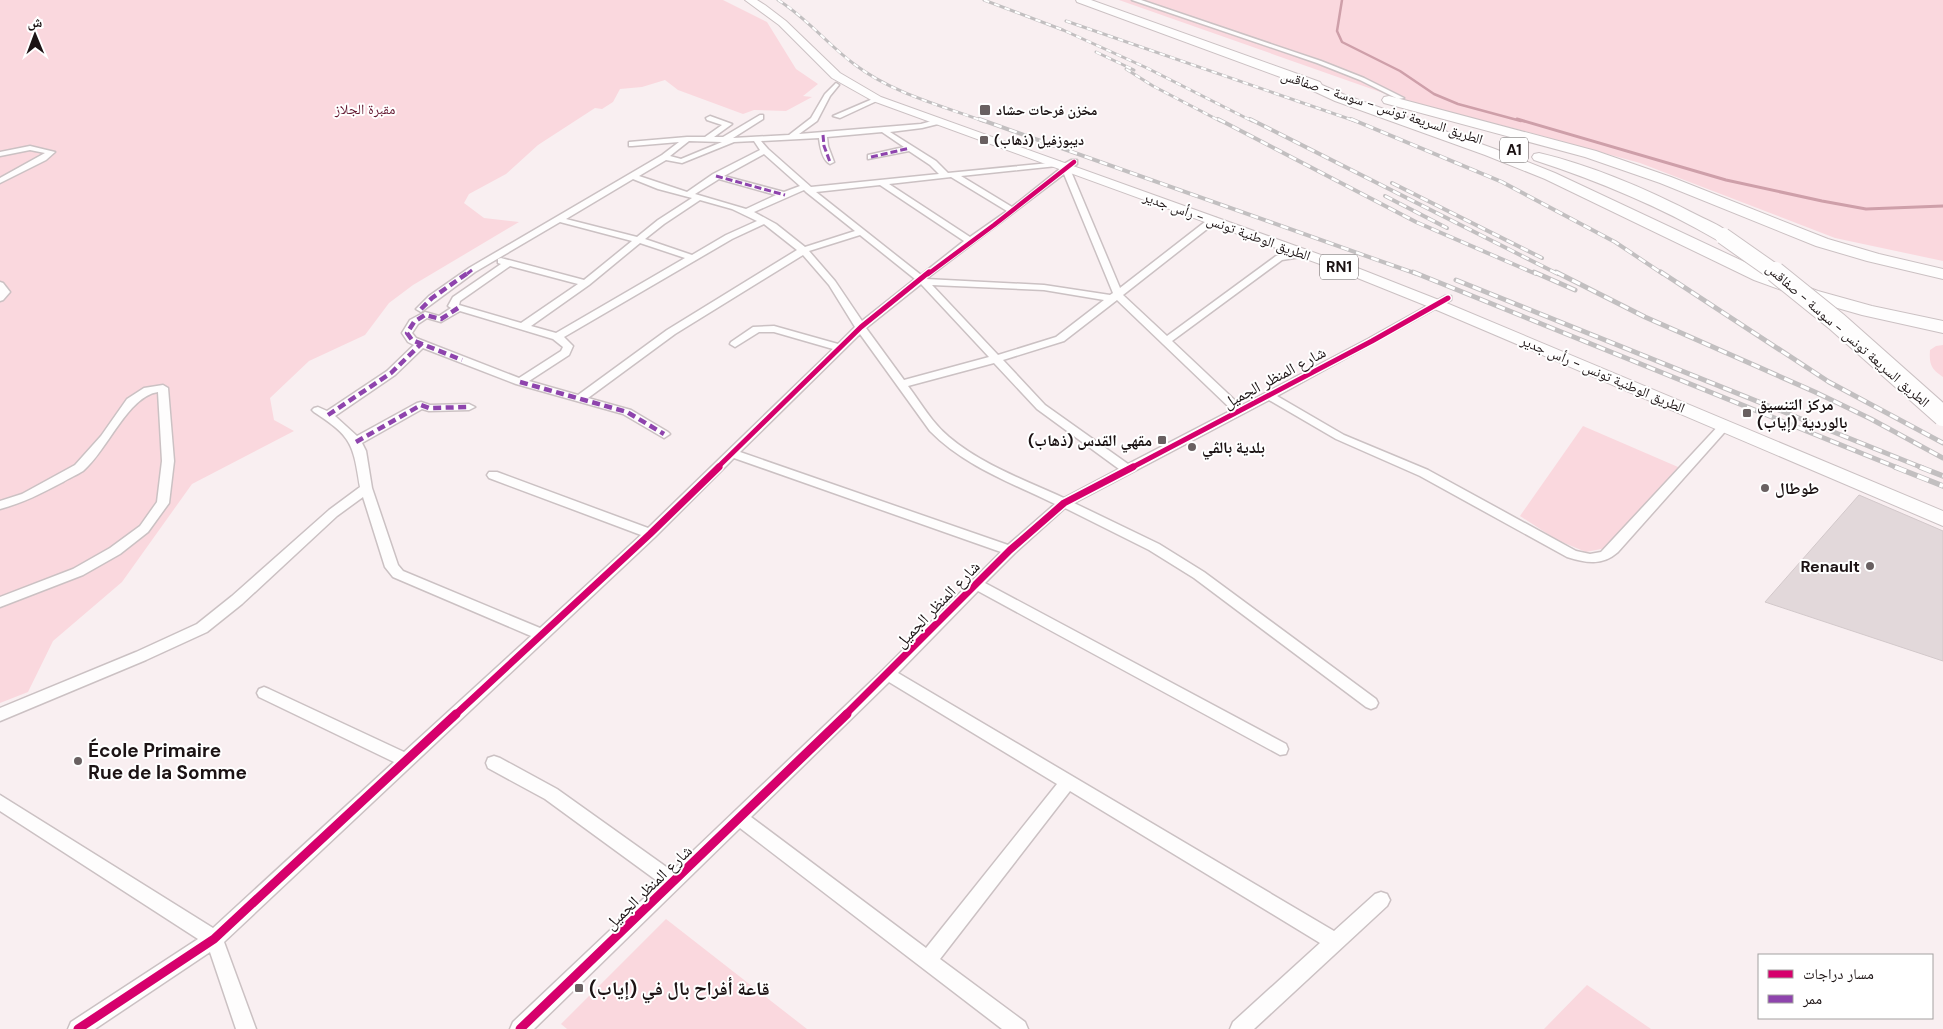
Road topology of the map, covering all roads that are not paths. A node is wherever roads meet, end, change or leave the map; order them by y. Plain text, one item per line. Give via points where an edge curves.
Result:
1 (750, 0) edge
2 (761, 0) edge
3 (1080, 0) edge
4 (1104, 0) edge
5 (1135, 0) edge
6 (1154, 6) junction
7 (1146, 9) dead end
8 (1316, 79) junction
9 (1299, 80) junction
10 (836, 85) dead end
11 (1400, 98) dead end
12 (878, 99) junction
13 (838, 116) dead end
14 (760, 117) dead end
15 (710, 118) dead end
16 (939, 122) junction
17 (883, 130) junction
18 (823, 135) junction
19 (791, 137) junction
20 (707, 139) junction
21 (756, 139) junction
22 (687, 140) junction
23 (724, 140) junction
24 (734, 140) junction
25 (632, 144) dead end
26 (910, 148) junction
27 (765, 151) junction
28 (0, 154) edge
29 (665, 157) junction
30 (871, 157) dead end
31 (830, 162) dead end
32 (1065, 165) junction
33 (633, 176) junction
34 (716, 176) junction
35 (950, 176) junction
36 (0, 181) edge
37 (882, 183) junction
38 (807, 189) junction
39 (786, 194) junction
40 (693, 196) junction
41 (1012, 210) junction
42 (747, 212) junction
43 (560, 220) junction
44 (1213, 220) junction
45 (764, 221) junction
46 (860, 232) junction
47 (1728, 233) junction
48 (639, 240) junction
49 (970, 241) junction
50 (804, 250) junction
51 (1304, 254) junction
52 (1868, 256) junction
53 (693, 258) junction
54 (491, 259) junction
55 (509, 263) junction
56 (1943, 270) edge
57 (1943, 274) edge
58 (922, 281) junction
59 (586, 282) junction
60 (0, 285) edge
61 (1116, 297) junction
62 (0, 298) edge
63 (1443, 301) junction
64 (458, 308) junction
65 (421, 309) dead end
66 (524, 326) junction
67 (861, 327) junction
68 (1943, 327) edge
69 (557, 337) junction
70 (1166, 341) junction
71 (422, 343) junction
72 (736, 344) dead end
73 (840, 348) junction
74 (994, 358) junction
75 (520, 382) junction
76 (903, 384) junction
77 (1268, 395) junction
78 (1943, 397) edge
79 (581, 398) junction
80 (469, 407) dead end
81 (1239, 410) junction
82 (1943, 416) edge
83 (1725, 426) junction
84 (664, 434) dead end
85 (356, 442) junction
86 (733, 454) junction
87 (1128, 470) junction
88 (493, 475) dead end
89 (366, 488) junction
90 (1064, 503) junction
91 (0, 505) edge
92 (1943, 506) edge
93 (1943, 519) edge
94 (650, 534) junction
95 (1010, 550) junction
96 (976, 584) junction
97 (0, 602) edge
98 (542, 635) junction
99 (888, 674) junction
100 (264, 693) dead end
101 (1371, 703) dead end
102 (0, 715) edge
103 (1280, 750) dead end
104 (405, 760) junction
105 (494, 763) dead end
106 (1068, 782) junction
107 (0, 802) edge
108 (739, 818) junction
109 (673, 882) junction
110 (1380, 900) dead end
111 (214, 939) junction
112 (1335, 942) junction
113 (927, 961) junction
114 (78, 1029) edge
115 (246, 1029) edge
116 (520, 1029) edge
117 (1018, 1029) edge
118 (1240, 1029) edge

1 - 12 main road, الطريق الوطنية تونس - رأس جدير / RN1 via 785,24 842,80
2 - 32 main road, الطريق الوطنية تونس - رأس جدير / RN1 via 790,18 858,81 912,106
3 - 9 highway, الطريق السريعة تونس - سوسة - صفاقس / A1
4 - 8 highway, الطريق السريعة تونس - سوسة - صفاقس / A1
5 - 6 street
6 - 7 street
6 - 11 street via 1319,62
8 - 47 highway, الطريق السريعة تونس - سوسة - صفاقس / A1 via 1414,114 1615,176 1673,199
8 - 52 highway via 1460,121 1587,152 1676,183 1806,237
9 - 47 highway, الطريق السريعة تونس - سوسة - صفاقس / A1 via 1606,179
9 - 68 highway via 1550,176 1760,276 1822,298
10 - 19 street via 814,120
12 - 13 street
12 - 16 main road, الطريق الوطنية تونس - رأس جدير / RN1
14 - 23 street
15 - 20 street via 728,124
16 - 17 street
16 - 32 main road, الطريق الوطنية تونس - رأس جدير / RN1
17 - 18 street
17 - 26 street
18 - 19 street
18 - 31 street
19 - 21 street
20 - 22 street
20 - 23 street
21 - 24 street
21 - 27 street
22 - 25 street
22 - 29 street
23 - 24 street
24 - 29 street via 682,161
26 - 30 street
26 - 35 street
27 - 34 street
27 - 38 street
28 - 36 street via 30,148 52,152
29 - 33 street
32 - 35 street
32 - 41 street
32 - 44 main road, الطريق الوطنية تونس - رأس جدير / RN1
32 - 61 street
32 - 63 main road, الطريق الوطنية تونس - رأس جدير / RN1
33 - 40 street via 663,189
33 - 43 street
34 - 39 street
34 - 40 street
35 - 37 street
35 - 41 street
37 - 38 street
37 - 49 street
38 - 39 street
38 - 46 street
39 - 42 street
40 - 42 street
40 - 48 street
41 - 49 street
42 - 45 street
43 - 48 street
43 - 54 street
44 - 51 main road, الطريق الوطنية تونس - رأس جدير / RN1
44 - 61 street
45 - 50 street
45 - 53 street
46 - 50 street
46 - 58 street
47 - 78 highway, الطريق السريعة تونس - سوسة - صفاقس / A1 via 1799,274
47 - 82 highway, الطريق السريعة تونس - سوسة - صفاقس / A1, bridge via 1811,300
48 - 53 street
48 - 59 street
49 - 58 street
50 - 67 street via 831,282
50 - 79 street via 671,332
51 - 63 main road, الطريق الوطنية تونس - رأس جدير / RN1
51 - 70 street via 1279,258
52 - 56 highway
52 - 57 highway
53 - 69 street
54 - 55 street
54 - 65 street via 432,298
55 - 59 street
55 - 64 street via 456,299 453,306
58 - 61 street via 1065,290
58 - 67 street
58 - 74 street
59 - 66 street
60 - 62 street via 5,292
61 - 70 street
61 - 74 street via 1060,339
63 - 77 street, شارع المنظر الجميل
63 - 83 main road, الطريق الوطنية تونس - رأس جدير / RN1
63 - 92 main road, الطريق الوطنية تونس - رأس جدير / RN1
64 - 66 street
64 - 71 street via 441,319 425,316 414,322 407,333 412,340
66 - 69 street
67 - 73 street
67 - 76 street
69 - 75 street via 566,343 568,350
70 - 81 street
71 - 75 street
71 - 85 street via 391,373 323,413
72 - 73 street via 757,329 774,328
73 - 86 street
74 - 76 street
74 - 87 street via 1041,407
75 - 79 street
76 - 90 street via 945,440 980,463
77 - 81 street, شارع المنظر الجميل
77 - 83 street via 1340,437 1424,472 1572,554 1590,559 1605,556 1613,549
79 - 84 street via 627,412
80 - 85 street via 428,408 421,405
81 - 87 street, شارع المنظر الجميل
83 - 93 main road, الطريق الوطنية تونس - رأس جدير / RN1
85 - 89 street
86 - 94 street
86 - 95 street
87 - 90 street, شارع المنظر الجميل
88 - 94 street
89 - 98 street via 392,567 398,574
89 - 102 street via 202,628
90 - 95 street, شارع المنظر الجميل
90 - 101 street via 1154,547 1199,574
91 - 97 street via 26,497 79,468 131,402 148,390 163,388 168,461 163,503 144,528 115,551 78,572
94 - 98 street
95 - 96 street, شارع المنظر الجميل
96 - 99 street, شارع المنظر الجميل
96 - 103 street
98 - 104 street
99 - 106 street
99 - 108 street, شارع المنظر الجميل
100 - 104 street
104 - 111 street
105 - 109 street via 551,794
106 - 112 street
106 - 113 street
107 - 111 street
108 - 109 street, شارع المنظر الجميل
108 - 113 street
109 - 116 street, شارع المنظر الجميل
110 - 112 street
111 - 114 street
111 - 115 street
112 - 118 street
113 - 117 street

